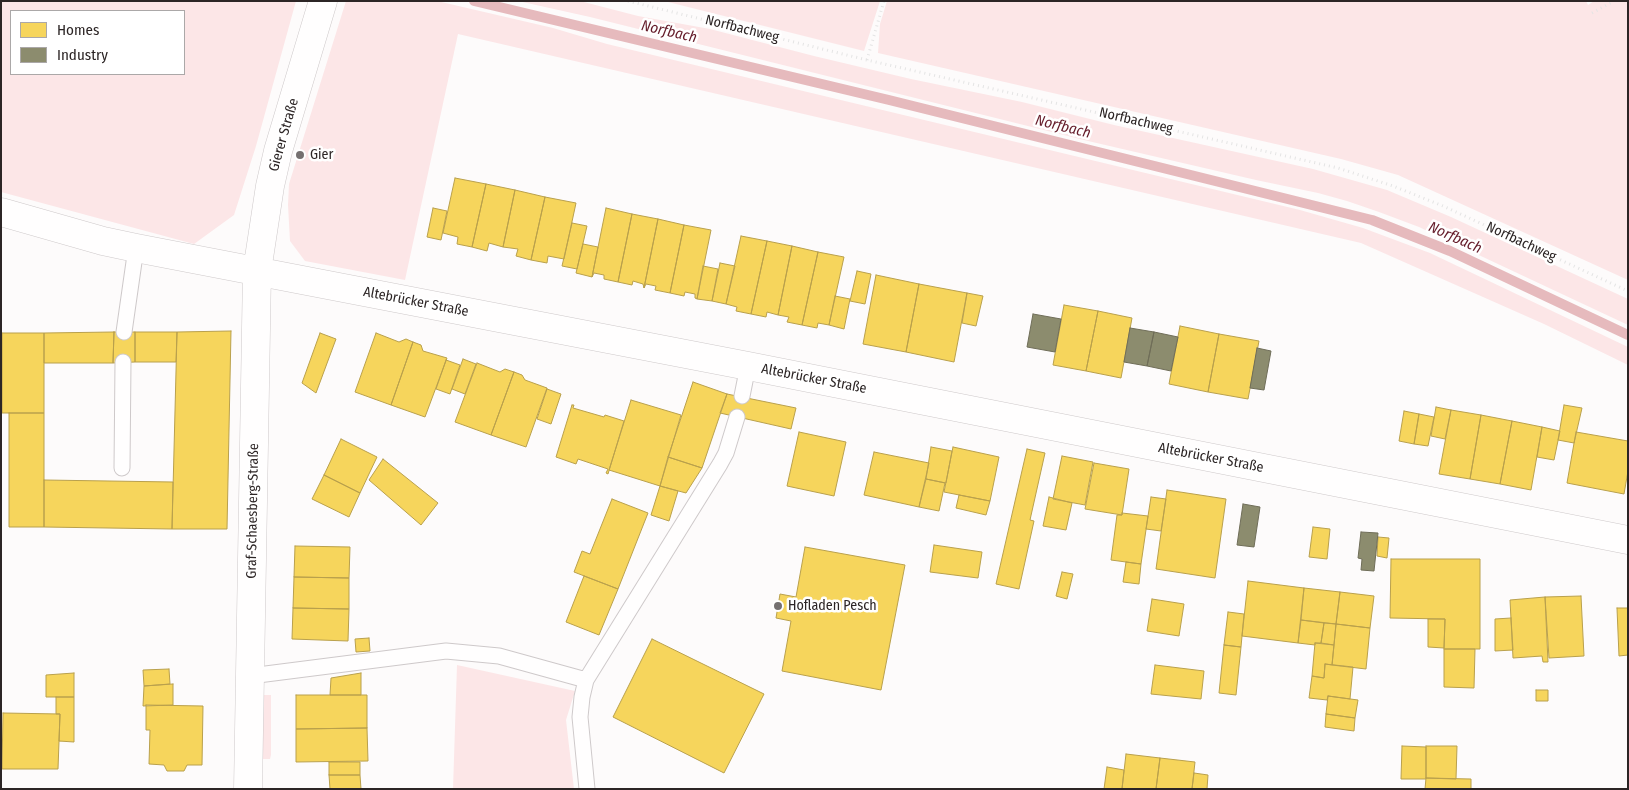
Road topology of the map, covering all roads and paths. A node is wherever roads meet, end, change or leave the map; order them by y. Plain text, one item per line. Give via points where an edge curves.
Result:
1 (628, 1) edge
2 (884, 1) edge
3 (1614, 1) edge
4 (321, 6) edge
5 (1592, 13) dead end
6 (867, 60) junction
7 (1, 212) edge
8 (136, 248) junction
9 (257, 271) junction
10 (1628, 291) edge
11 (124, 332) dead end
12 (123, 362) dead end
13 (748, 366) junction
14 (742, 396) dead end
15 (737, 417) dead end
16 (122, 468) dead end
17 (1628, 540) edge
18 (250, 676) junction
19 (586, 680) junction
20 (248, 789) edge
21 (586, 789) edge

1 - 6 path, Norfbachweg
2 - 6 path
3 - 5 path
4 - 9 street, Gierer Straße via 278,151
6 - 10 path, Norfbachweg via 1338,168 1443,206
7 - 8 street, Altebrücker Straße
8 - 9 street, Altebrücker Straße
8 - 11 lane
9 - 13 street, Altebrücker Straße
9 - 18 street, Graf-Schaesberg-Straße
12 - 16 lane
13 - 14 lane
13 - 17 street, Altebrücker Straße
15 - 19 lane via 720,464
18 - 19 lane via 446,651 499,656
18 - 20 street, Graf-Schaesberg-Straße
19 - 21 lane via 580,717

